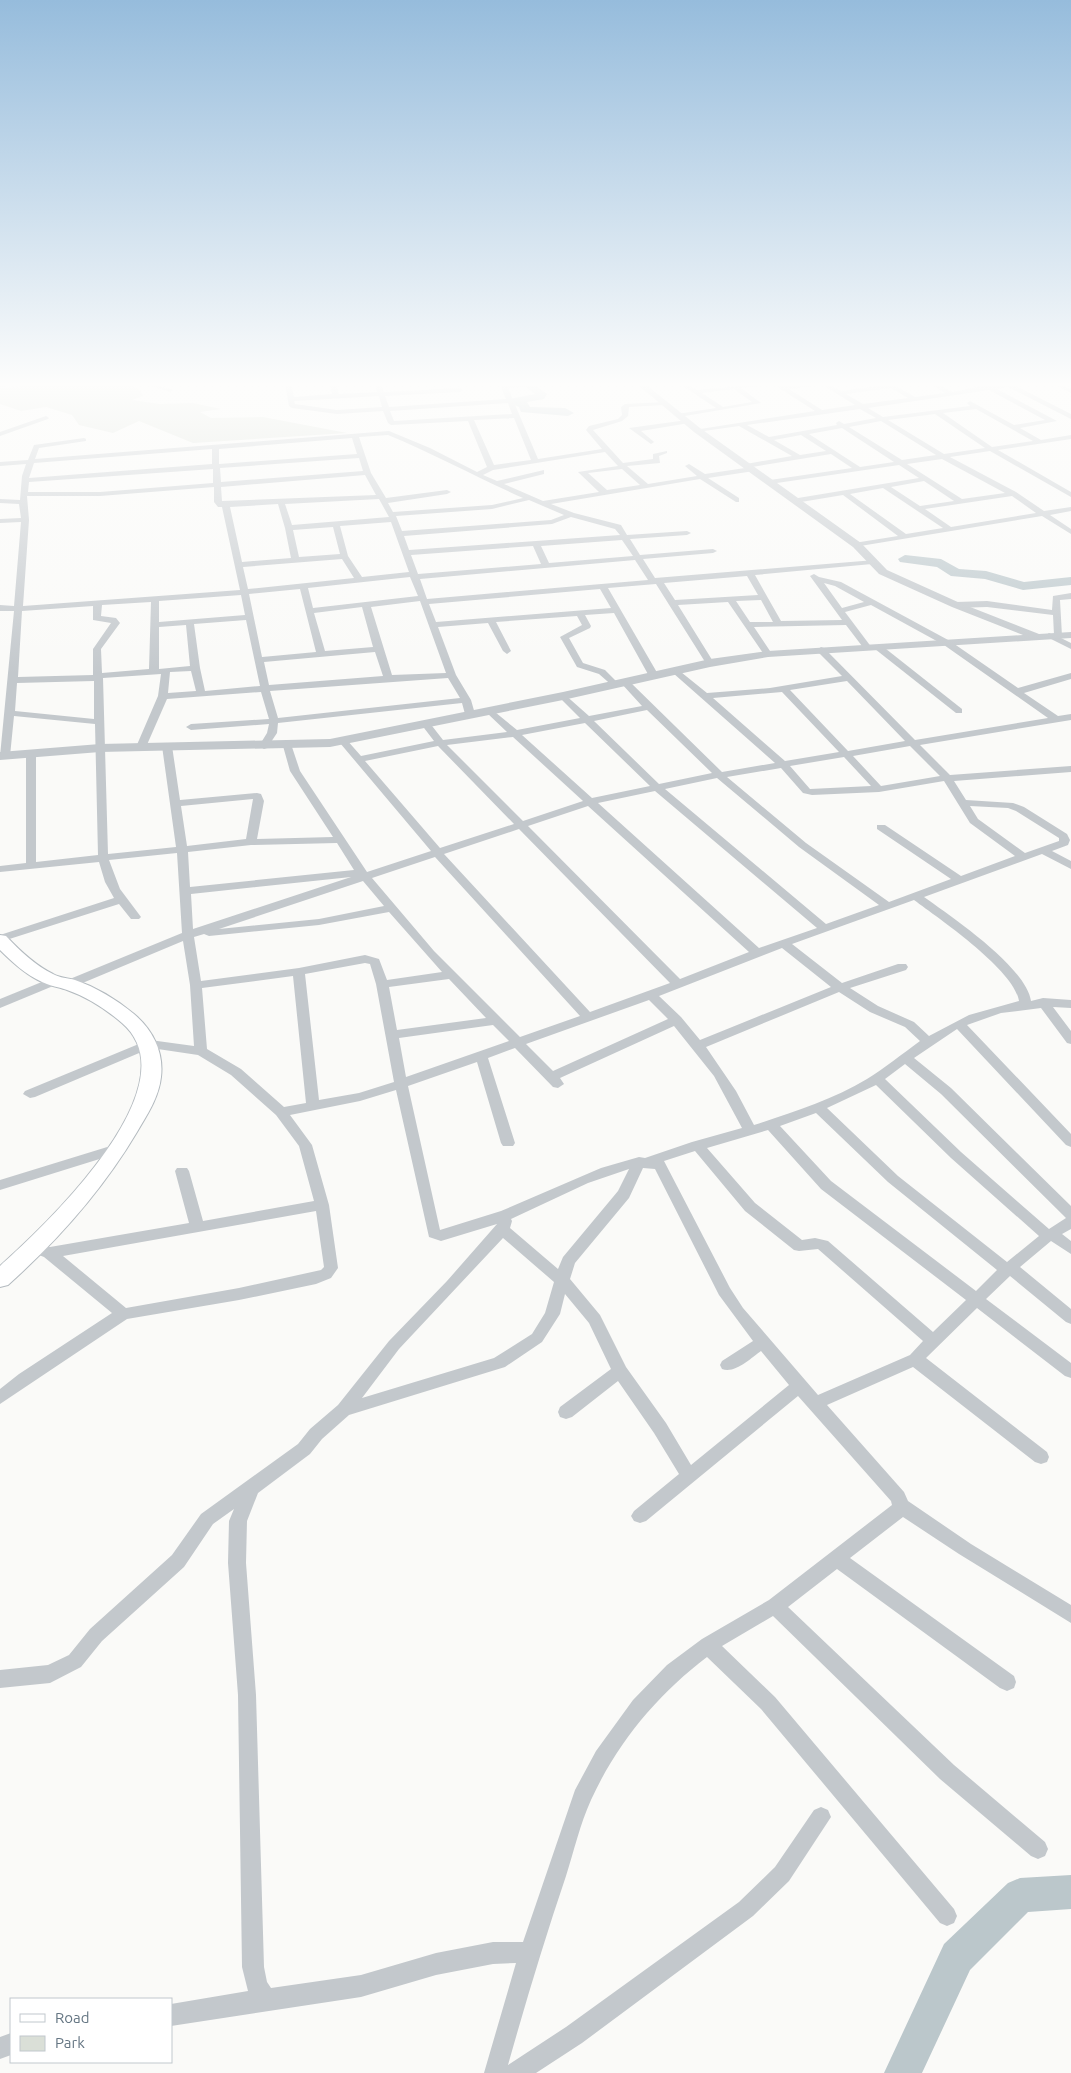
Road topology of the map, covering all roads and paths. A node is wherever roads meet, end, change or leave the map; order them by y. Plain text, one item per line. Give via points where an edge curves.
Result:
1 (26, 480) edge
2 (217, 481) edge
3 (270, 481) edge
4 (371, 481) edge
5 (488, 481) edge
6 (507, 481) edge
7 (592, 481) edge
8 (640, 481) edge
9 (675, 481) edge
10 (708, 481) edge
11 (779, 481) edge
12 (915, 481) edge
13 (928, 481) edge
14 (988, 481) edge
15 (1045, 481) edge
16 (770, 482) joint
17 (495, 484) junction
18 (1071, 484) edge
19 (217, 485) junction
20 (646, 486) junction
21 (885, 486) junction
22 (1056, 487) junction
23 (447, 492) dead end
24 (604, 492) junction
25 (843, 492) junction
26 (1013, 494) junction
27 (1071, 495) edge
28 (24, 498) junction
29 (530, 498) junction
30 (382, 499) junction
31 (736, 500) dead end
32 (795, 500) junction
33 (0, 502) edge
34 (961, 502) junction
35 (544, 503) junction
36 (281, 504) junction
37 (226, 506) junction
38 (919, 508) junction
39 (1071, 509) edge
40 (1042, 514) junction
41 (571, 515) junction
42 (393, 517) junction
43 (25, 520) junction
44 (0, 521) edge
45 (336, 524) junction
46 (289, 528) junction
47 (950, 530) junction
48 (1071, 532) edge
49 (687, 533) dead end
50 (400, 534) junction
51 (624, 537) junction
52 (905, 538) junction
53 (536, 544) junction
54 (857, 545) junction
55 (713, 551) dead end
56 (407, 553) junction
57 (344, 556) junction
58 (639, 557) junction
59 (295, 560) junction
60 (872, 562) junction
61 (238, 565) junction
62 (546, 566) junction
63 (806, 570) junction
64 (750, 573) junction
65 (413, 576) junction
66 (816, 579) junction
67 (360, 580) junction
68 (656, 580) junction
69 (602, 584) junction
70 (304, 586) junction
71 (246, 592) junction
72 (1071, 596) edge
73 (764, 597) junction
74 (155, 599) junction
75 (730, 599) junction
76 (423, 600) junction
77 (872, 602) junction
78 (98, 603) junction
79 (674, 603) junction
80 (366, 605) junction
81 (956, 605) junction
82 (0, 608) edge
83 (20, 609) junction
84 (616, 610) junction
85 (309, 611) junction
86 (840, 611) junction
87 (580, 613) junction
88 (1056, 613) junction
89 (250, 618) junction
90 (491, 621) junction
91 (848, 622) junction
92 (778, 623) junction
93 (190, 624) junction
94 (154, 625) junction
95 (432, 625) junction
96 (748, 625) junction
97 (1054, 636) edge
98 (947, 643) junction
99 (1071, 646) edge
100 (873, 648) junction
101 (378, 649) junction
102 (821, 650) junction
103 (507, 651) dead end
104 (321, 654) junction
105 (768, 654) junction
106 (259, 660) junction
107 (710, 663) junction
108 (195, 668) junction
109 (166, 670) junction
110 (154, 671) junction
111 (676, 671) junction
112 (451, 675) junction
113 (654, 676) junction
114 (1071, 676) edge
115 (98, 677) junction
116 (388, 678) junction
117 (849, 678) junction
118 (14, 680) junction
119 (621, 684) junction
120 (784, 689) junction
121 (265, 690) junction
122 (1016, 692) junction
123 (201, 694) junction
124 (163, 696) junction
125 (563, 696) junction
126 (707, 696) junction
127 (466, 700) junction
128 (649, 707) junction
129 (490, 710) junction
130 (959, 712) dead end
131 (10, 713) junction
132 (470, 714) junction
133 (1066, 719) edge
134 (587, 720) junction
135 (274, 721) junction
136 (100, 722) junction
137 (426, 724) junction
138 (191, 727) dead end
139 (514, 734) junction
140 (343, 741) junction
141 (440, 743) junction
142 (913, 744) junction
143 (167, 746) junction
144 (264, 746) junction
145 (288, 746) junction
146 (140, 747) junction
147 (100, 748) junction
148 (31, 754) junction
149 (848, 755) junction
150 (2, 756) edge
151 (358, 759) junction
152 (784, 765) junction
153 (1071, 770) edge
154 (720, 775) junction
155 (947, 778) junction
156 (656, 787) junction
157 (879, 789) junction
158 (589, 802) junction
159 (964, 803) junction
160 (174, 804) junction
161 (521, 825) junction
162 (881, 827) dead end
163 (341, 840) junction
164 (251, 842) junction
165 (182, 849) junction
166 (1043, 850) junction
167 (438, 853) junction
168 (103, 856) junction
169 (1022, 856) junction
170 (31, 865) junction
171 (1071, 866) edge
172 (0, 869) edge
173 (363, 875) junction
174 (960, 880) junction
175 (186, 890) junction
176 (916, 896) junction
177 (120, 900) junction
178 (886, 905) junction
179 (392, 908) junction
180 (134, 917) dead end
181 (824, 928) junction
182 (188, 935) junction
183 (0, 939) edge
184 (783, 943) junction
185 (757, 952) junction
186 (902, 967) dead end
187 (299, 972) junction
188 (450, 975) junction
189 (62, 983) junction
190 (677, 983) junction
191 (196, 984) junction
192 (382, 984) junction
193 (841, 987) junction
194 (651, 994) junction
195 (1043, 1002) junction
196 (0, 1004) edge
197 (1071, 1004) edge
198 (1014, 1008) junction
199 (587, 1016) junction
200 (677, 1020) junction
201 (493, 1021) junction
202 (959, 1024) junction
203 (392, 1035) junction
204 (1071, 1040) edge
205 (515, 1042) junction
206 (150, 1044) junction
207 (928, 1044) junction
208 (699, 1045) junction
209 (201, 1051) junction
210 (481, 1055) junction
211 (906, 1058) junction
212 (877, 1079) junction
213 (401, 1084) junction
214 (30, 1094) dead end
215 (313, 1104) junction
216 (818, 1107) junction
217 (281, 1112) junction
218 (770, 1124) junction
219 (750, 1130) junction
220 (1071, 1142) edge
221 (508, 1143) dead end
222 (696, 1145) junction
223 (117, 1149) junction
224 (645, 1162) junction
225 (182, 1170) dead end
226 (0, 1185) edge
227 (322, 1205) junction
228 (1071, 1215) edge
229 (505, 1222) junction
230 (1071, 1222) edge
231 (197, 1226) junction
232 (1050, 1235) junction
233 (1071, 1249) edge
234 (42, 1251) junction
235 (1009, 1269) junction
236 (0, 1279) edge
237 (562, 1280) junction
238 (975, 1300) junction
239 (123, 1314) junction
240 (1071, 1318) edge
241 (934, 1341) junction
242 (762, 1343) junction
243 (915, 1358) junction
244 (728, 1364) dead end
245 (620, 1371) junction
246 (1071, 1372) edge
247 (799, 1386) junction
248 (0, 1398) edge
249 (816, 1402) junction
250 (344, 1410) junction
251 (566, 1412) dead end
252 (1041, 1457) dead end
253 (689, 1477) junction
254 (252, 1487) junction
255 (901, 1506) junction
256 (640, 1516) dead end
257 (837, 1559) junction
258 (775, 1606) junction
259 (1071, 1615) edge
260 (708, 1645) junction
261 (0, 1679) edge
262 (1007, 1682) dead end
263 (821, 1817) dead end
264 (1038, 1849) dead end
265 (947, 1916) dead end
266 (530, 1952) junction
267 (266, 1999) junction
268 (172, 2014) edge
269 (496, 2073) edge
270 (516, 2073) edge

1 - 28 street
2 - 19 street
3 - 19 street
4 - 30 street
5 - 17 street
6 - 17 street
7 - 24 street
8 - 20 street
9 - 20 street
10 - 31 street
11 - 16 street
12 - 21 street
13 - 34 street
14 - 26 street
15 - 22 street
16 - 32 street
17 - 29 street
18 - 22 street
19 - 28 street
19 - 37 street via 218,502
20 - 24 street
21 - 25 street
21 - 38 street
22 - 27 street
23 - 30 street
24 - 35 street
25 - 32 street
25 - 52 street
26 - 34 street
26 - 40 street
28 - 33 street
28 - 43 street
29 - 35 street
29 - 42 street via 492,506
30 - 36 street
30 - 42 street
32 - 54 street
34 - 38 street
35 - 41 street
36 - 37 street
36 - 46 street
37 - 61 street
38 - 47 street
39 - 40 street
40 - 47 street
40 - 48 street
41 - 50 street via 552,522
41 - 51 street via 618,527
42 - 45 street
42 - 50 street
43 - 44 street
43 - 83 street
45 - 46 street
45 - 57 street
46 - 59 street
47 - 52 street
49 - 51 street
50 - 56 street
51 - 53 street
51 - 58 street
52 - 54 street
53 - 56 street
53 - 62 street
54 - 60 street
55 - 58 street
56 - 65 street
57 - 59 street
57 - 67 street
58 - 62 street
58 - 68 street
59 - 61 street
60 - 63 street
60 - 81 street via 895,578
61 - 71 street
62 - 65 street
63 - 64 street
63 - 66 street
64 - 68 street
64 - 73 street
65 - 67 street
65 - 76 street
66 - 77 street via 838,584
66 - 86 street
67 - 70 street
68 - 69 street
68 - 79 street
69 - 76 street
69 - 84 street
70 - 71 street
70 - 85 street
71 - 74 street
71 - 89 street
72 - 88 street via 1056,598
73 - 75 street
73 - 92 street
74 - 78 street
74 - 94 street
75 - 79 street
75 - 96 street
76 - 80 street
76 - 95 street
77 - 86 street
77 - 98 street
78 - 83 street
78 - 115 street via 96,618 116,623 97,649
79 - 107 street
80 - 85 street
80 - 101 street
81 - 88 street via 988,604
81 - 97 street
82 - 83 street
83 - 118 street
84 - 87 street
84 - 113 street
85 - 104 street
86 - 91 street
87 - 90 street
87 - 119 street via 587,626 564,637 580,665 602,672
88 - 97 street
89 - 93 street
89 - 106 street
90 - 95 street
90 - 103 street
91 - 92 street
91 - 100 street
92 - 96 street
93 - 94 street
93 - 108 street
94 - 110 street
95 - 112 street
96 - 105 street
97 - 98 street
97 - 99 street
98 - 100 street
98 - 122 street
100 - 102 street
100 - 130 street
101 - 104 street
101 - 116 street
102 - 105 street
102 - 117 street
104 - 106 street
105 - 107 street
106 - 121 street
107 - 111 street
108 - 109 street
108 - 123 street
109 - 110 street
109 - 124 street
110 - 115 street
111 - 113 street
111 - 126 street
112 - 116 street
112 - 127 street
113 - 119 street
114 - 122 street
115 - 118 street
115 - 136 street
116 - 121 street
117 - 120 street
117 - 142 street
118 - 131 street
119 - 125 street
119 - 128 street
120 - 126 street
120 - 149 street
121 - 123 street
121 - 135 street
122 - 133 street
123 - 124 street
124 - 146 street
125 - 129 street
125 - 134 street
126 - 152 street
127 - 132 street
127 - 135 street
128 - 134 street
128 - 154 street
129 - 132 street
129 - 139 street
131 - 136 street
131 - 150 street
132 - 137 street
133 - 142 street
134 - 139 street
134 - 156 street
135 - 138 street
135 - 144 street via 272,734
136 - 147 street
137 - 140 street
137 - 141 street
139 - 141 street
139 - 158 street
140 - 145 street
140 - 151 street
141 - 151 street
141 - 161 street
142 - 149 street
142 - 155 street
143 - 144 street
143 - 146 street
143 - 160 street
144 - 145 street
145 - 163 street via 295,771
146 - 147 street
147 - 148 street
147 - 168 street
148 - 150 street
148 - 170 street
149 - 152 street
149 - 157 street
151 - 167 street
152 - 154 street
152 - 157 street via 804,788 812,792
153 - 155 street
154 - 156 street
154 - 178 street via 791,837
155 - 157 street
155 - 159 street
156 - 158 street
156 - 181 street
158 - 161 street
158 - 185 street
159 - 166 street via 1020,808 1065,840
159 - 169 street via 974,821
160 - 164 street via 257,796 259,801
160 - 165 street
161 - 167 street
161 - 190 street
162 - 174 street
163 - 164 street
163 - 173 street
164 - 165 street
165 - 168 street
165 - 175 street
166 - 169 street
166 - 171 street
167 - 173 street
167 - 199 street
168 - 170 street
168 - 177 street via 108,880
169 - 174 street
170 - 172 street
173 - 175 street
173 - 179 street
173 - 182 street
174 - 176 street
175 - 182 street
176 - 178 street
176 - 198 street via 995,958 1012,976 1027,997 1025,1003
177 - 180 street
177 - 183 street
178 - 181 street
179 - 182 street via 319,922
179 - 188 street
181 - 184 street
182 - 189 street
182 - 191 street
183 - 189 main road via 24,962
184 - 185 street
184 - 193 street
185 - 190 street
186 - 193 street
187 - 191 street
187 - 192 street via 371,960 375,962
187 - 215 street
188 - 192 street
188 - 201 street
189 - 196 street
189 - 206 main road via 126,1017
190 - 194 street
191 - 209 street
192 - 203 street
193 - 207 street via 875,1009 903,1020 918,1030
193 - 208 street
194 - 199 street
194 - 200 street
195 - 197 street
195 - 198 street
195 - 204 street
198 - 202 street
199 - 205 street
200 - 205 street via 554,1080
200 - 208 street
201 - 203 street
201 - 205 street
202 - 207 street
202 - 220 street
203 - 213 street
205 - 210 street
206 - 209 street
206 - 214 street
206 - 223 main road via 153,1063 150,1088
207 - 211 street
208 - 219 street via 730,1090
209 - 217 street via 236,1072
210 - 213 street
210 - 221 street
211 - 212 street
211 - 228 street via 946,1091
212 - 216 street
212 - 232 street via 956,1155
213 - 215 street via 360,1098
213 - 229 street via 434,1233 441,1236
215 - 217 street
216 - 218 street
216 - 235 street via 893,1180
217 - 227 street via 305,1145
218 - 219 street
218 - 238 street via 826,1186
219 - 222 street
222 - 224 street
222 - 241 street via 763,1218 799,1246 823,1245
223 - 226 street
223 - 234 main road
224 - 229 street via 590,1177
224 - 237 street via 624,1194 568,1261
224 - 242 street via 663,1168 724,1291
225 - 231 street
227 - 231 street
227 - 239 street via 330,1268 326,1274 239,1294
229 - 237 street
229 - 250 street via 452,1285 394,1345
230 - 232 street
231 - 234 street
232 - 233 street
232 - 235 street
234 - 236 main road
234 - 239 street
235 - 238 street
235 - 240 street
237 - 245 street via 595,1318
237 - 250 street via 552,1314 537,1338 498,1364
238 - 241 street
238 - 246 street
239 - 248 street
241 - 243 street
242 - 244 street
242 - 247 street
243 - 249 street
243 - 252 street
245 - 251 street
245 - 253 street
247 - 249 street
247 - 253 street
249 - 255 street via 898,1497
250 - 254 street via 304,1449
253 - 256 street
254 - 261 street via 207,1519 178,1561 96,1635 75,1662 50,1674
254 - 267 street via 238,1521 236,1563 247,1695 252,1959 257,1986
255 - 257 street
255 - 259 street
257 - 258 street
257 - 262 street
258 - 260 street
258 - 264 street via 947,1772
260 - 265 street via 768,1702
260 - 266 street via 674,1671 640,1706 603,1758 582,1797
263 - 270 street via 782,1874 746,1909 574,2036
266 - 267 street via 493,1953 436,1964 361,1986
266 - 269 street
267 - 268 street

